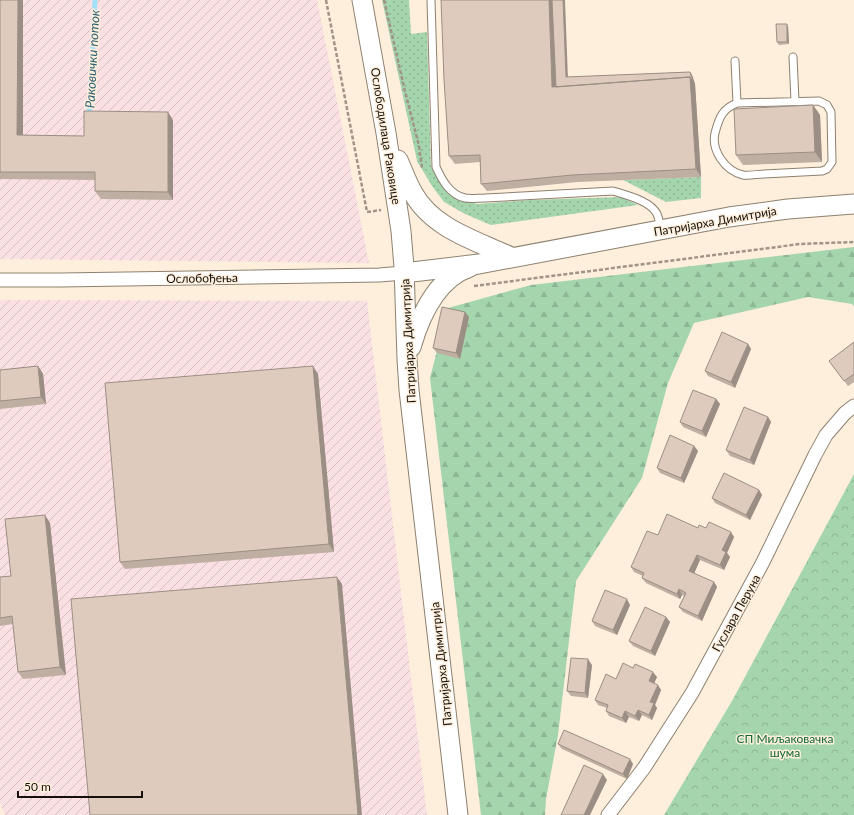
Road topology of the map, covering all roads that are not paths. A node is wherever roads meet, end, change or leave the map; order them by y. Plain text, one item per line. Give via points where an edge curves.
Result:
1 (362, 0) edge
2 (431, 0) edge
3 (793, 57) dead end
4 (734, 61) dead end
5 (794, 102) junction
6 (737, 103) junction
7 (386, 133) junction
8 (854, 204) edge
9 (662, 230) junction
10 (511, 257) junction
11 (479, 264) junction
12 (404, 273) junction
13 (0, 280) edge
14 (407, 359) junction
15 (854, 406) edge
16 (458, 815) edge
17 (608, 815) edge

1 - 7 main road, Ослободилаца Раковице
2 - 9 lane via 436,167 442,180 451,190 465,198 613,191 626,194 652,207
3 - 5 lane
4 - 6 lane
5 - 6 lane
5 - 6 lane via 819,101 827,104 831,112 832,162 827,169 743,175 730,169 720,159 715,135 724,111
7 - 10 main road via 413,194 432,217 456,232
7 - 12 main road, Ослободилаца Раковице via 401,231
8 - 9 main road, Патријарха Димитрија via 788,209
9 - 10 main road, Патријарха Димитрија
10 - 11 main road, Патријарха Димитрија
11 - 12 main road, Патријарха Димитрија
11 - 14 main road via 455,275 433,298 421,318
12 - 13 street, Ослобођења
12 - 14 main road, Патријарха Димитрија
14 - 16 main road, Патријарха Димитрија
15 - 17 street, Гуслара Перуна via 835,424 823,442 763,562 692,693 644,768

